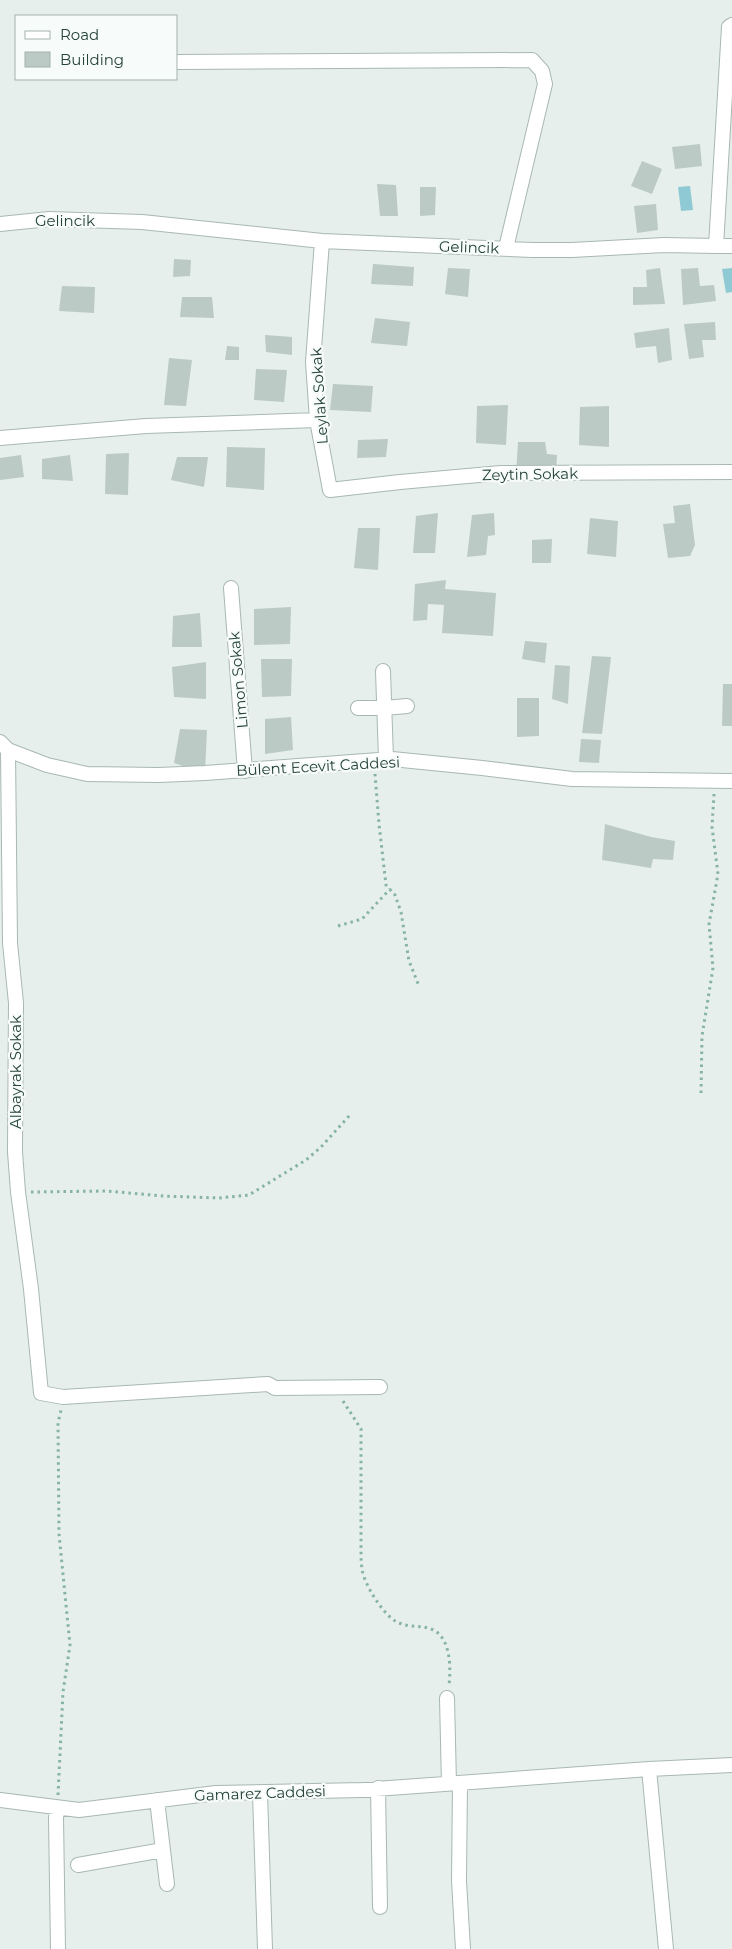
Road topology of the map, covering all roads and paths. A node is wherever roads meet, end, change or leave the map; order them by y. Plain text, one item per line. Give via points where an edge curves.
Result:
1 (732, 25) edge
2 (178, 62) edge
3 (0, 224) edge
4 (322, 241) junction
5 (716, 246) junction
6 (732, 246) edge
7 (506, 248) junction
8 (317, 420) junction
9 (0, 438) edge
10 (732, 472) edge
11 (330, 490) joint
12 (231, 588) dead end
13 (383, 670) dead end
14 (407, 706) dead end
15 (358, 708) dead end
16 (384, 708) junction
17 (4, 746) edge
18 (380, 759) junction
19 (245, 770) junction
20 (715, 781) junction
21 (732, 781) edge
22 (390, 889) junction
23 (338, 926) dead end
24 (419, 986) dead end
25 (701, 1093) dead end
26 (350, 1115) dead end
27 (18, 1192) junction
28 (380, 1387) dead end
29 (336, 1388) junction
30 (63, 1397) junction
31 (447, 1698) joint
32 (732, 1765) edge
33 (649, 1769) junction
34 (454, 1784) junction
35 (378, 1788) junction
36 (260, 1793) junction
37 (0, 1800) edge
38 (157, 1800) junction
39 (58, 1808) junction
40 (163, 1850) junction
41 (78, 1865) dead end
42 (168, 1884) dead end
43 (380, 1907) dead end
44 (58, 1949) edge
45 (265, 1949) edge
46 (463, 1949) edge
47 (666, 1949) edge

1 - 5 street via 728,37
2 - 7 street via 532,60 542,70 545,84
3 - 4 street, Gelincik via 49,219 142,222
4 - 7 street, Gelincik
4 - 8 street, Leylak Sokak via 313,362
5 - 6 street, Gelincik
5 - 7 street, Gelincik via 572,250
8 - 9 street via 146,426
8 - 11 street, Leylak Sokak
10 - 11 street, Zeytin Sokak via 501,473
12 - 19 street, Limon Sokak
13 - 16 street
14 - 16 street
15 - 16 street
16 - 18 street
17 - 19 street, Bülent Ecevit Caddesi via 46,765 87,774 159,775
17 - 27 street, Albayrak Sokak via 10,943 16,1003 15,1152
18 - 19 street, Bülent Ecevit Caddesi
18 - 20 street, Bülent Ecevit Caddesi via 572,779
18 - 22 path via 383,862 386,885
20 - 21 street, Bülent Ecevit Caddesi
20 - 25 path via 712,827 718,874 709,924 713,968 702,1036
22 - 23 path via 362,918
22 - 24 path via 395,895 409,961
26 - 27 path via 306,1160 248,1195 220,1198 107,1191
27 - 30 street, Albayrak Sokak via 41,1393
28 - 29 street
29 - 30 street via 274,1388 268,1384
29 - 31 path via 361,1429 364,1578 390,1618 408,1626 431,1629 441,1638 447,1648 450,1672
30 - 39 path via 58,1423 58,1534 70,1645 63,1692
31 - 34 street
32 - 33 street, Gamarez Caddesi
33 - 34 street, Gamarez Caddesi
33 - 47 street
34 - 35 street, Gamarez Caddesi
34 - 46 street
35 - 36 street, Gamarez Caddesi
35 - 43 street
36 - 38 street, Gamarez Caddesi via 216,1793
36 - 45 street
37 - 39 street, Gamarez Caddesi
38 - 39 street, Gamarez Caddesi via 79,1810
38 - 40 street
39 - 44 street
40 - 41 street
40 - 42 street

